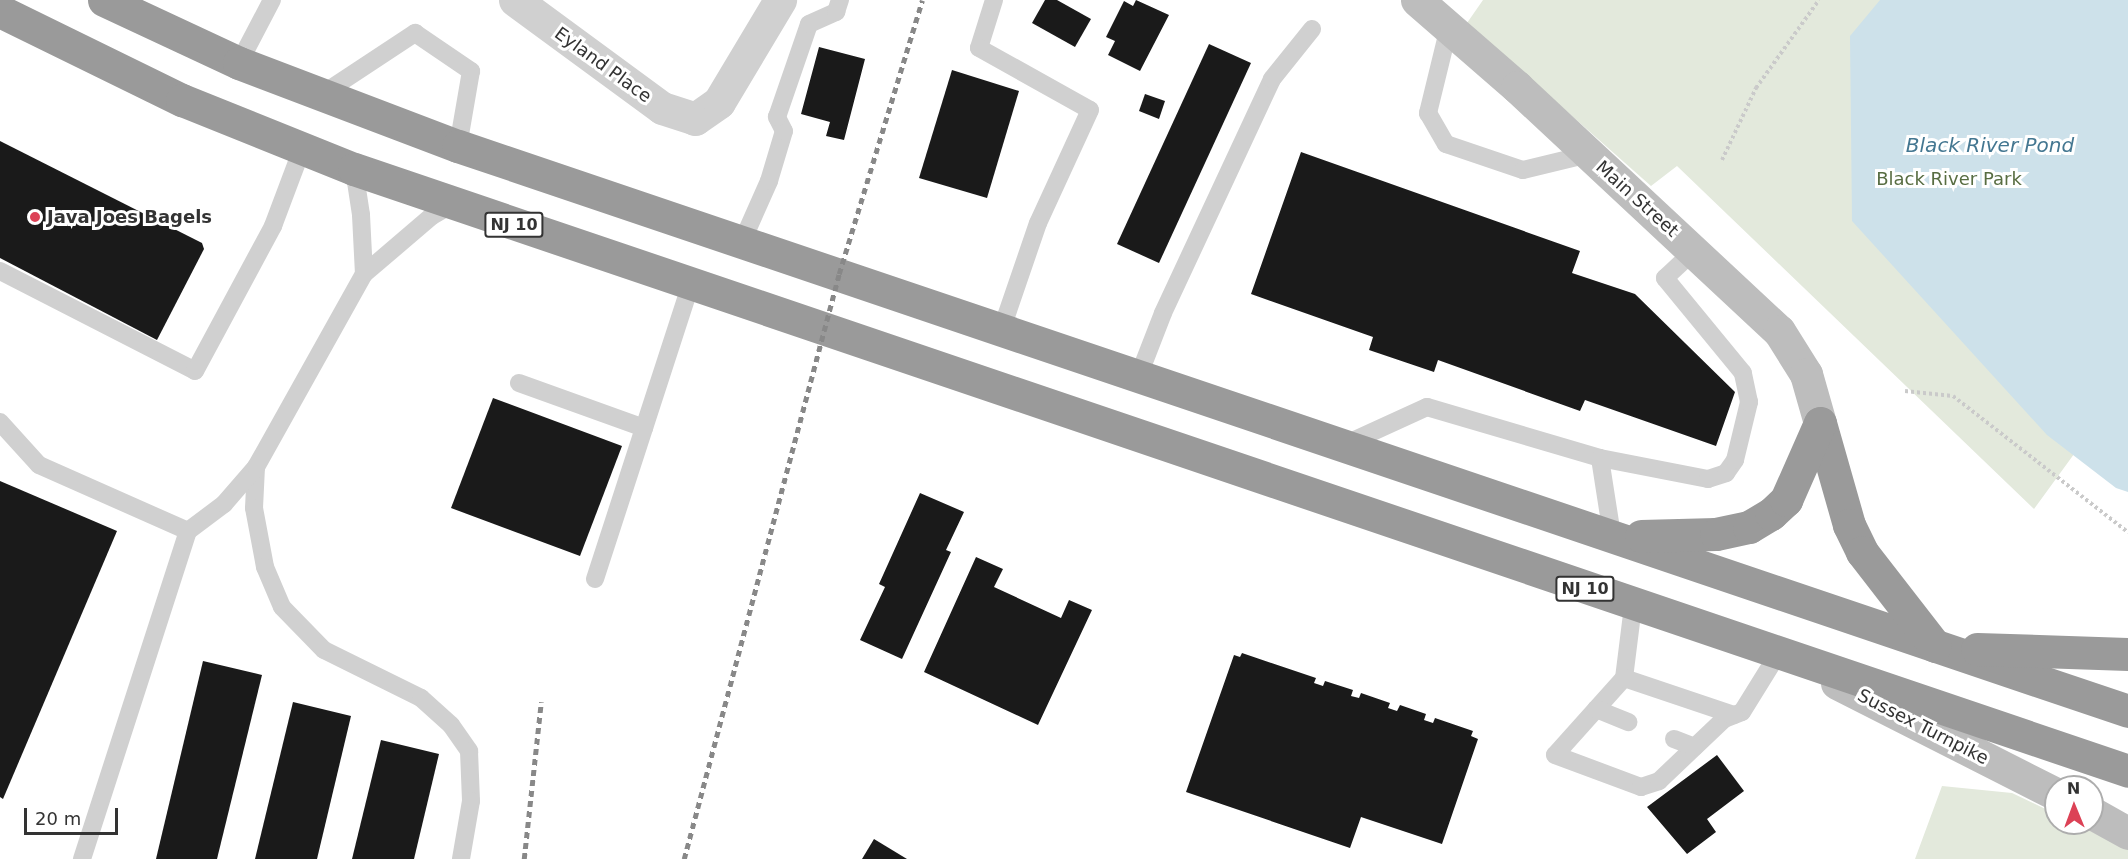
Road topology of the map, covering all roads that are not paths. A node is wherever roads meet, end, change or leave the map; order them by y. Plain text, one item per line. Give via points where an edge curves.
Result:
1 (272, 0) edge
2 (515, 0) edge
3 (780, 0) edge
4 (840, 0) edge
5 (994, 0) edge
6 (1417, 0) edge
7 (121, 3) edge
8 (0, 11) edge
9 (1449, 27) junction
10 (1312, 29) dead end
11 (239, 63) junction
12 (321, 95) junction
13 (458, 146) junction
14 (302, 149) junction
15 (1589, 154) junction
16 (354, 169) junction
17 (453, 204) junction
18 (742, 242) junction
19 (1694, 251) junction
20 (0, 271) edge
21 (364, 274) junction
22 (690, 286) junction
23 (1002, 328) junction
24 (1139, 375) junction
25 (519, 383) dead end
26 (0, 422) edge
27 (1820, 423) junction
28 (644, 428) junction
29 (1346, 444) junction
30 (1600, 458) junction
31 (256, 467) junction
32 (188, 531) junction
33 (1612, 535) junction
34 (594, 579) dead end
35 (1633, 606) junction
36 (1937, 647) junction
37 (2128, 654) edge
38 (1784, 656) junction
39 (1624, 678) junction
40 (1596, 709) junction
41 (2128, 711) edge
42 (1734, 715) junction
43 (1629, 722) dead end
44 (1674, 739) dead end
45 (1695, 747) junction
46 (2128, 771) edge
47 (2044, 788) edge
48 (2104, 820) edge
49 (2128, 833) edge
50 (82, 859) edge
51 (461, 859) edge

1 - 11 lane
2 - 3 street, Eyland Place via 662,108 695,119 719,102
4 - 18 lane via 836,12 809,24 777,117 784,131 781,141
5 - 23 lane via 979,48 1090,110 1038,223
6 - 9 street, Main Street
7 - 11 highway
8 - 14 highway, NJ 10 via 182,100
9 - 15 street, Main Street
9 - 15 lane via 1428,113 1446,144 1523,170
10 - 24 lane via 1272,79 1163,313
11 - 12 highway
12 - 13 highway
12 - 13 lane via 415,33 471,71
13 - 18 highway
14 - 16 highway, NJ 10
14 - 20 lane via 273,226 195,371
15 - 19 street, Main Street
16 - 17 highway, NJ 10
16 - 21 lane
17 - 21 lane via 432,216
17 - 22 highway, NJ 10
18 - 23 highway
19 - 27 street, Main Street via 1779,331 1806,374
19 - 30 lane via 1665,278 1743,373 1749,402 1736,460 1719,479 1708,479
21 - 31 lane
22 - 28 lane
22 - 35 highway, NJ 10
23 - 24 highway
24 - 29 highway
25 - 28 lane
26 - 32 lane via 39,465
27 - 33 highway via 1786,500 1749,527 1694,535
27 - 36 highway via 1848,525 1862,552
28 - 34 lane
29 - 30 lane via 1427,407
29 - 33 highway
30 - 33 lane
31 - 32 lane via 224,504
31 - 51 lane via 254,508 265,567 282,607 324,650 421,698 451,725 469,751 471,801
32 - 50 lane
33 - 36 highway
35 - 38 highway, NJ 10
35 - 39 lane
36 - 37 highway
36 - 41 highway
38 - 42 lane via 1742,712
38 - 46 highway, NJ 10
38 - 47 street, Sussex Turnpike
39 - 40 lane
39 - 42 lane
40 - 43 lane
40 - 45 lane via 1555,755 1641,787 1659,781
42 - 45 lane via 1724,719
44 - 45 lane
48 - 49 street

